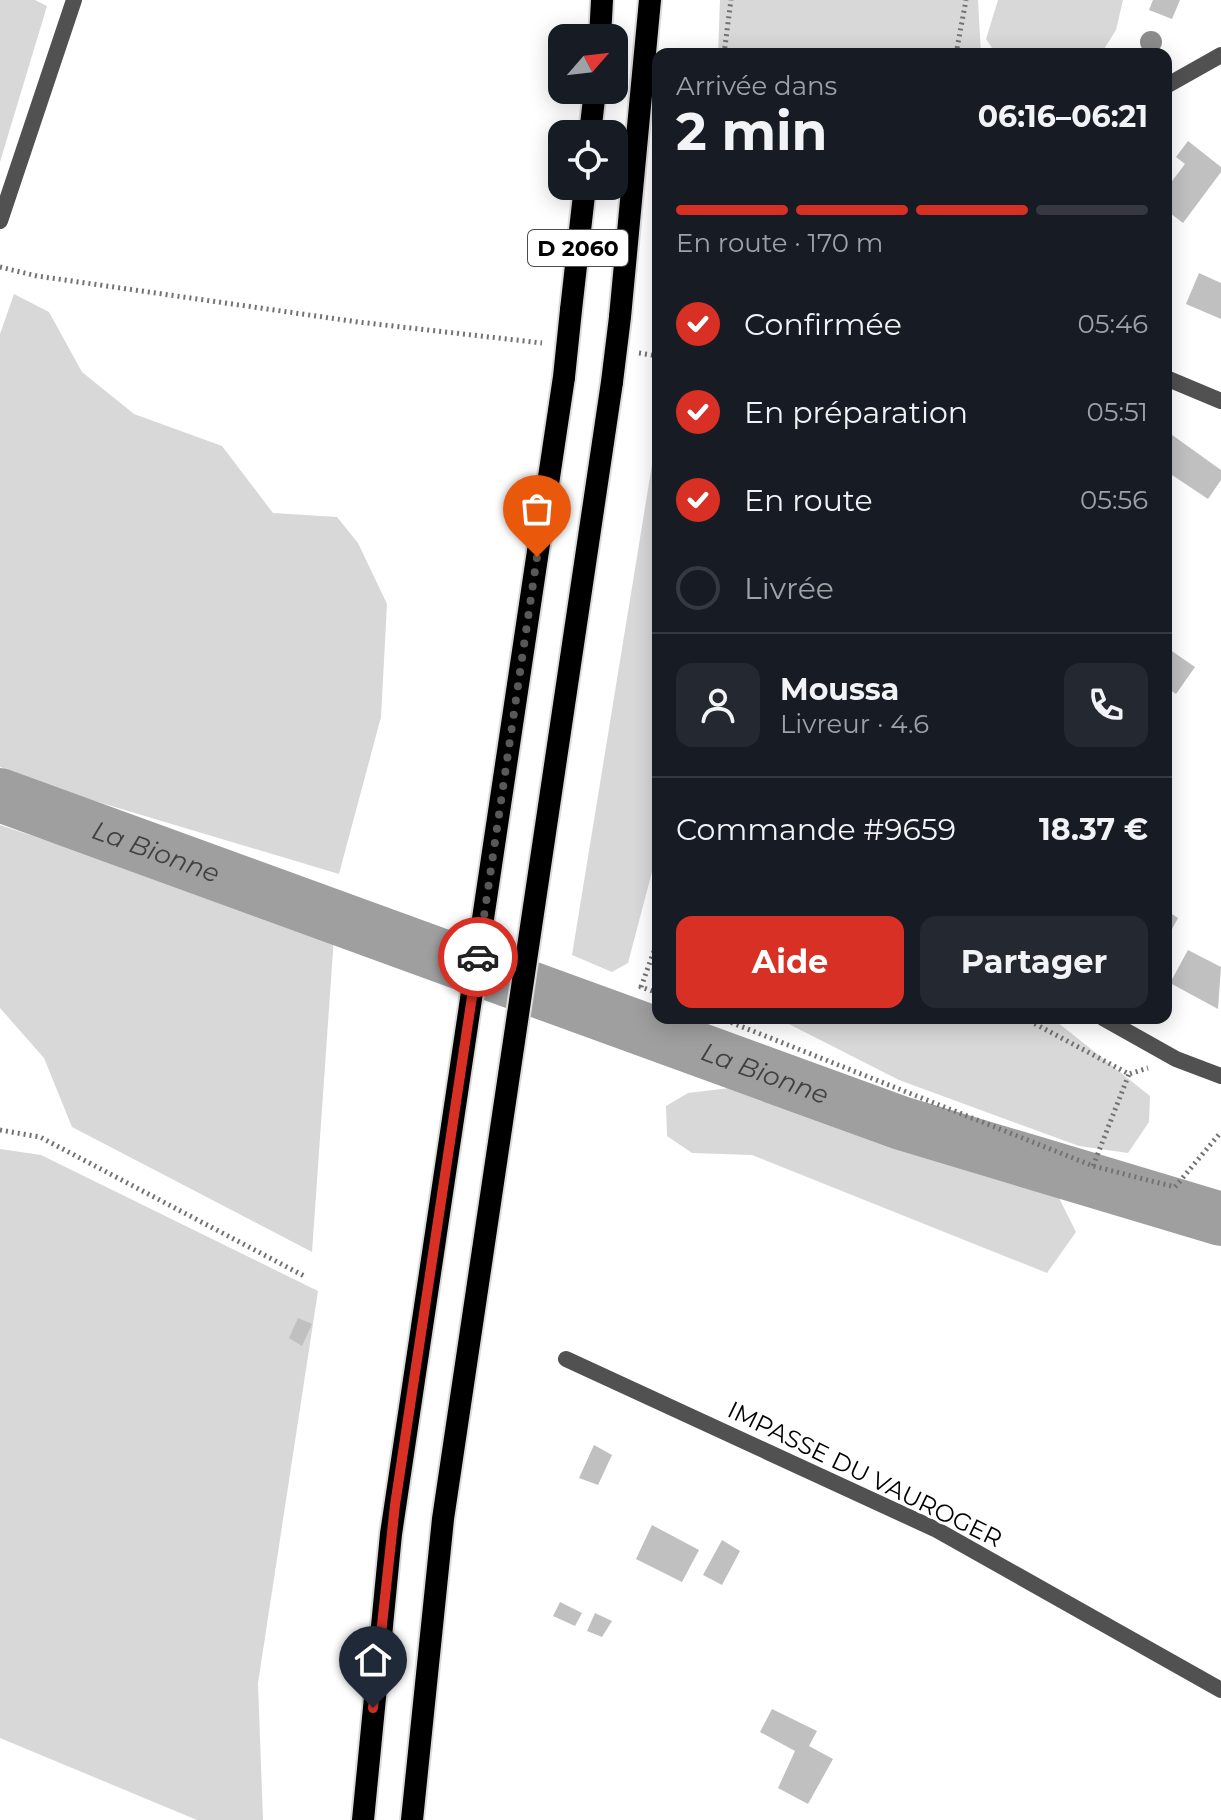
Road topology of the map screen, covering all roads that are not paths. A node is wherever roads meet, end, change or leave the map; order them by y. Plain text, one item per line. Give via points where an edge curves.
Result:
1 (74, 0) edge
2 (602, 0) edge
3 (650, 0) edge
4 (601, 24) edge
5 (1221, 55) edge
6 (1172, 83) edge
7 (583, 200) edge
8 (0, 221) edge
9 (1172, 381) edge
10 (1221, 401) edge
11 (1114, 1024) edge
12 (1221, 1076) edge
13 (566, 1359) dead end
14 (1221, 1690) edge
15 (363, 1820) edge
16 (412, 1820) edge

1 - 8 street
2 - 4 highway
3 - 16 highway, D 2060, bridge via 612,382 443,1519
5 - 6 street
7 - 15 highway, D 2060, bridge via 564,377 391,1534
9 - 10 street
11 - 12 street via 1176,1059
13 - 14 street, IMPASSE DU VAUROGER via 937,1530

